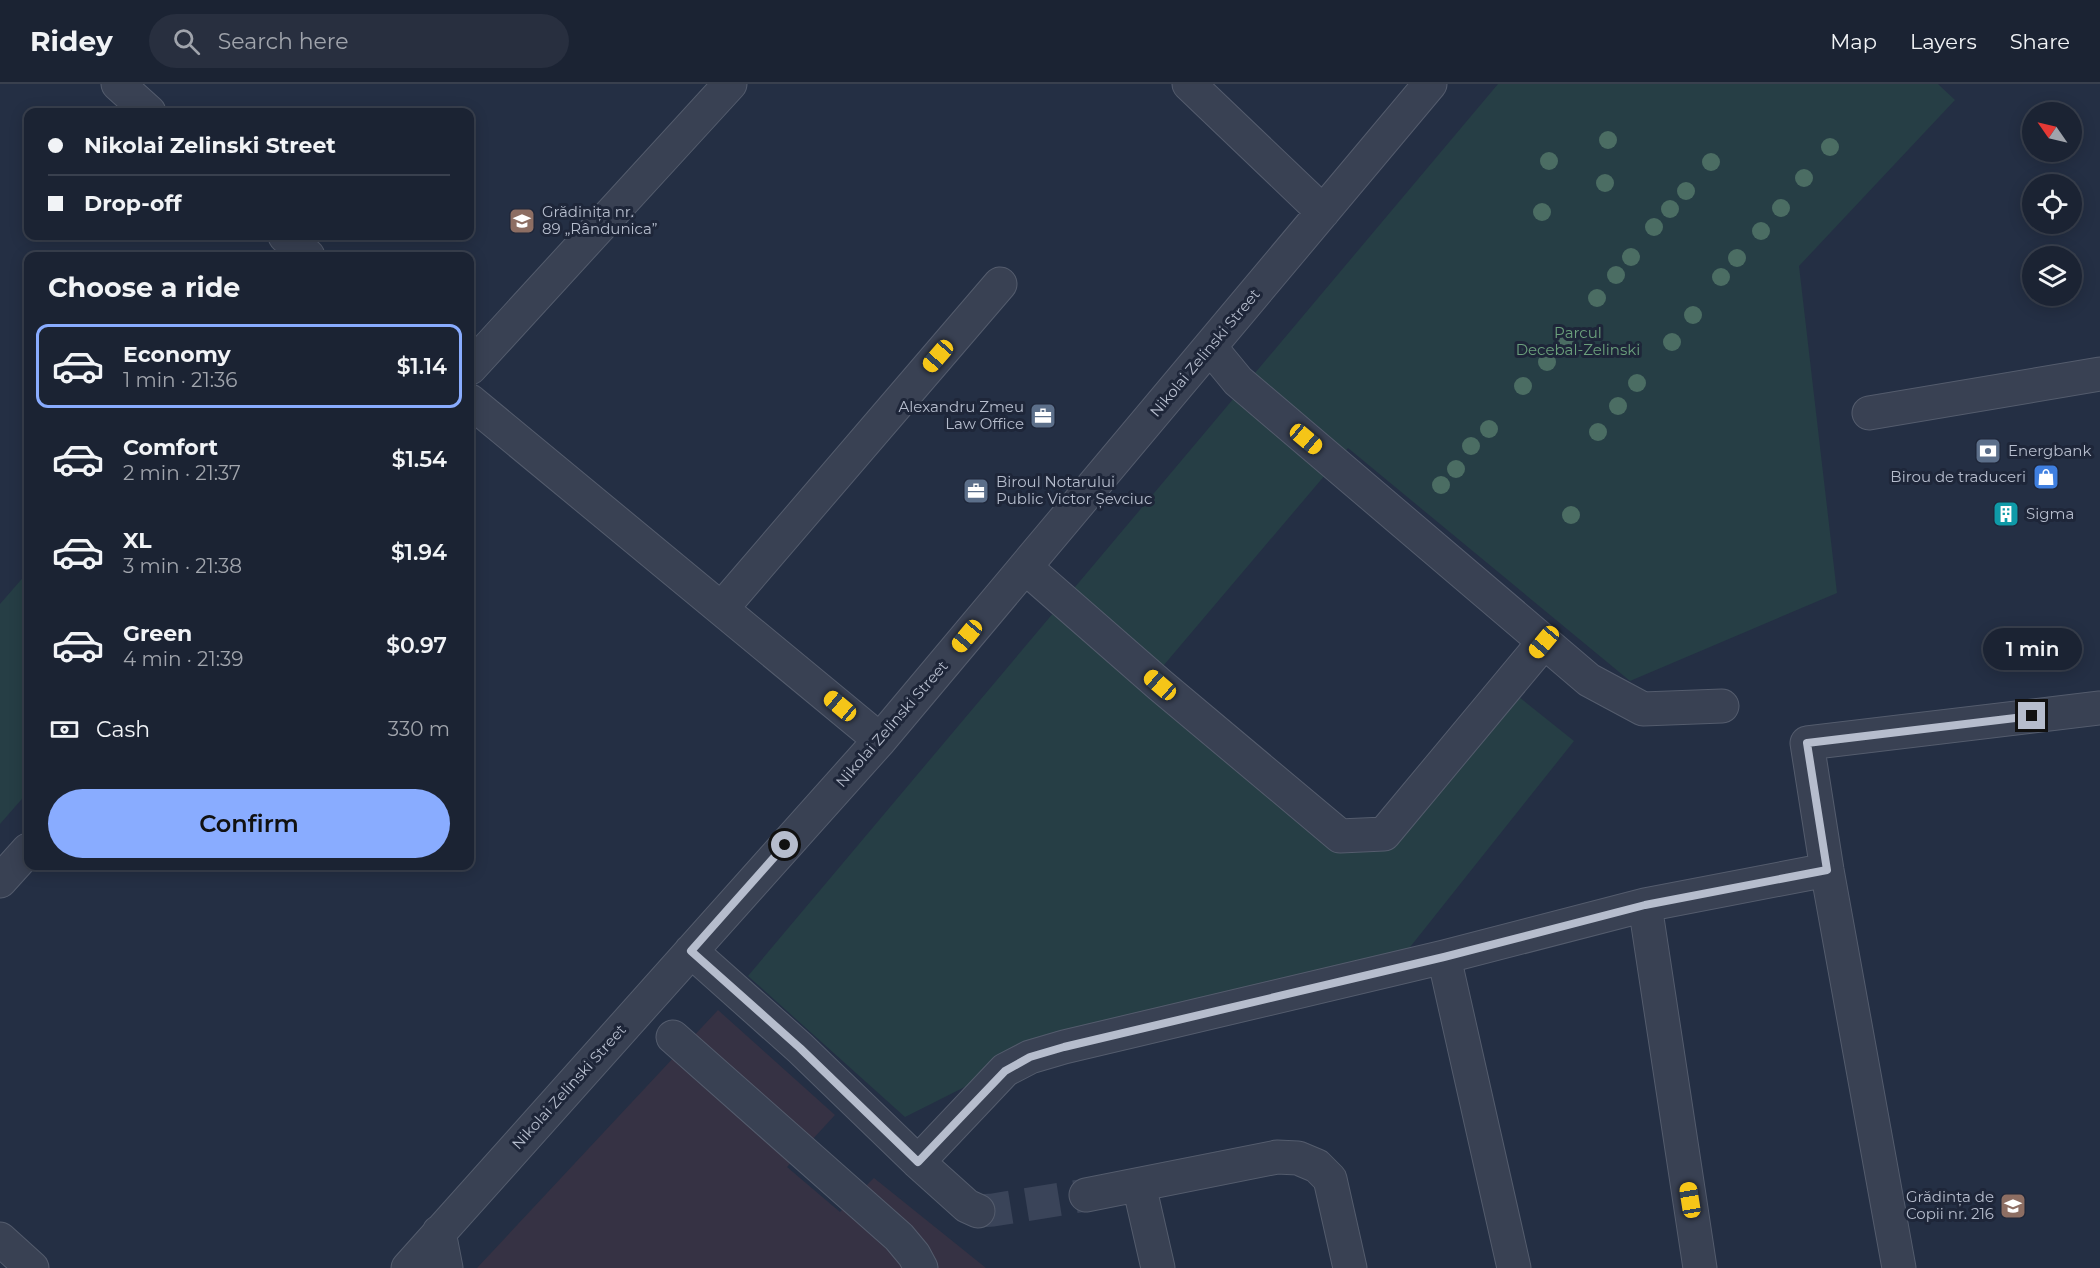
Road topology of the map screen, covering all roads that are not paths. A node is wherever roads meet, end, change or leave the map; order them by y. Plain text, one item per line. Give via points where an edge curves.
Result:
1 (118, 84) edge
2 (730, 84) edge
3 (1189, 84) edge
4 (1430, 84) edge
5 (145, 108) edge
6 (1323, 212) junction
7 (290, 240) edge
8 (303, 252) edge
9 (1000, 284) dead end
10 (1210, 347) junction
11 (474, 364) edge
12 (2100, 374) edge
13 (474, 404) edge
14 (1869, 413) dead end
15 (1025, 567) junction
16 (722, 608) junction
17 (1544, 642) junction
18 (1722, 706) dead end
19 (2100, 708) edge
20 (880, 740) junction
21 (24, 854) edge
22 (1827, 870) junction
23 (0, 881) edge
24 (1645, 905) junction
25 (691, 951) junction
26 (1444, 957) junction
27 (673, 1037) dead end
28 (918, 1162) junction
29 (1139, 1185) junction
30 (1086, 1195) tunnel mouth
31 (978, 1211) tunnel mouth
32 (439, 1232) junction
33 (0, 1239) edge
34 (32, 1268) edge
35 (408, 1268) edge
36 (446, 1268) edge
37 (921, 1268) edge
38 (1158, 1268) edge
39 (1350, 1268) edge
40 (1514, 1268) edge
41 (1700, 1268) edge
42 (1899, 1268) edge

1 - 5 street
2 - 11 street
3 - 6 street
4 - 6 street, Nikolai Zelinski Street
6 - 10 street, Nikolai Zelinski Street
7 - 8 street
9 - 16 street
10 - 15 street, Nikolai Zelinski Street
10 - 17 street via 1238,381
12 - 14 street
13 - 16 street
15 - 17 street via 1340,836 1384,834
15 - 20 street, Nikolai Zelinski Street
16 - 20 street
17 - 18 street via 1589,680 1644,708
19 - 22 street via 1807,743
20 - 25 street, Nikolai Zelinski Street
21 - 23 street
22 - 24 street
22 - 42 street
24 - 26 street
24 - 41 street
25 - 28 street via 800,1048
25 - 32 street, Nikolai Zelinski Street
26 - 28 street via 1030,1057 992,1083
26 - 40 street
27 - 37 street via 899,1237
28 - 31 street via 967,1206
29 - 30 street
29 - 38 street
29 - 39 street via 1277,1156 1298,1158 1317,1166 1330,1179
32 - 35 street, Nikolai Zelinski Street
32 - 36 street
33 - 34 street

